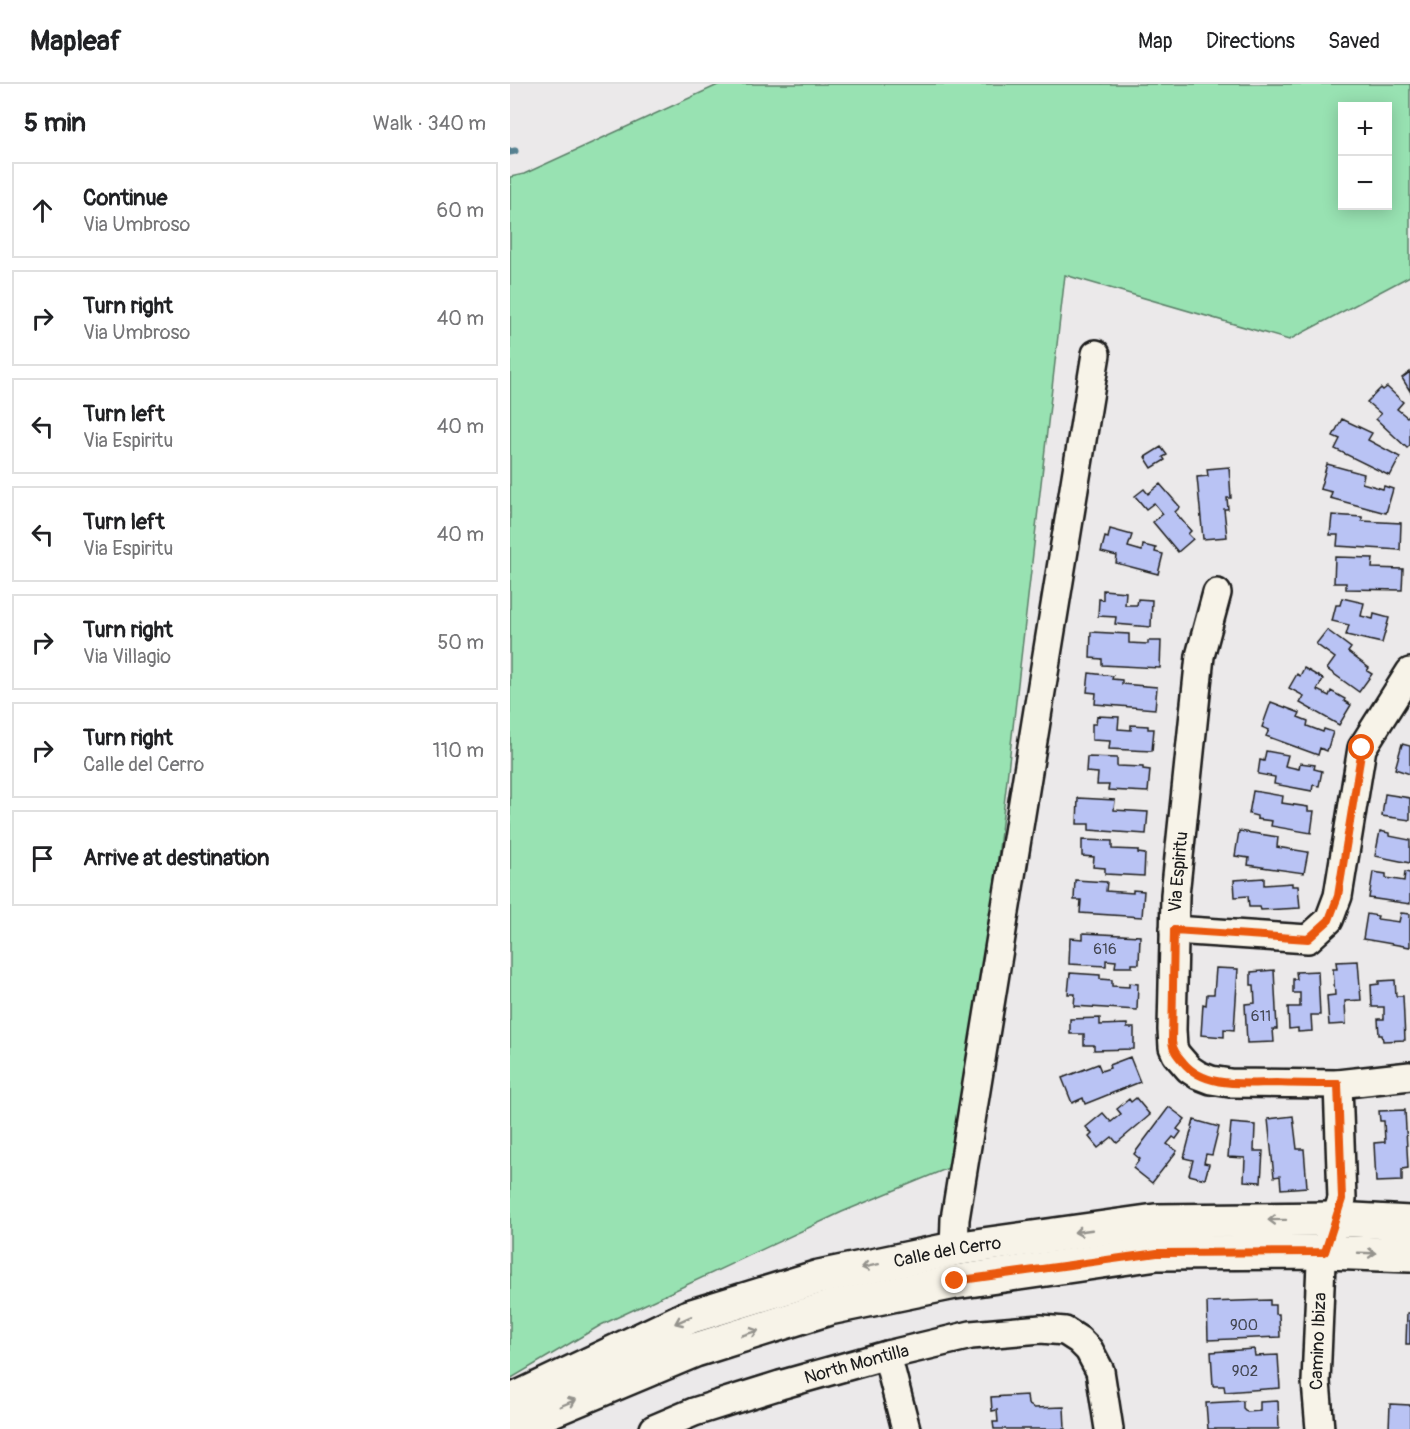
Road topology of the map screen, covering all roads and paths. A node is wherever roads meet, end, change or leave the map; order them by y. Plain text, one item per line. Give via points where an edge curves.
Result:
1 (1096, 354) dead end
2 (1217, 593) dead end
3 (1410, 672) edge
4 (1174, 930) junction
5 (1410, 1076) edge
6 (1338, 1084) junction
7 (1336, 1219) junction
8 (1410, 1223) edge
9 (954, 1249) junction
10 (1325, 1252) junction
11 (1410, 1255) edge
12 (888, 1355) junction
13 (510, 1402) edge
14 (697, 1420) edge
15 (516, 1429) edge
16 (654, 1429) edge
17 (906, 1429) edge
18 (1109, 1429) edge
19 (1320, 1429) edge

1 - 9 street via 955,1219
2 - 4 street, Via Espiritu via 1200,656
3 - 4 street via 1362,748 1338,896 1329,920 1308,939
4 - 6 street, Via Espiritu via 1172,1042 1189,1069 1211,1080 1230,1083
5 - 6 street, Via Espiritu
6 - 7 street, Camino Ibiza via 1342,1199
7 - 8 main road, Calle del Cerro
7 -> 9 main road, Calle del Cerro via 1155,1221
7 - 10 street, Camino Ibiza
9 -> 13 main road, Calle del Cerro via 819,1277 689,1317
10 -> 11 main road, Calle del Cerro
15 -> 10 main road, Calle del Cerro via 694,1350 829,1308 955,1281 1157,1253
10 - 19 street, Camino Ibiza via 1321,1263 1316,1382
12 - 14 street, North Montilla via 780,1385
12 - 17 street
12 - 18 street, North Montilla via 971,1335 1041,1329 1065,1331 1089,1350 1100,1371
14 - 16 street, North Montilla

